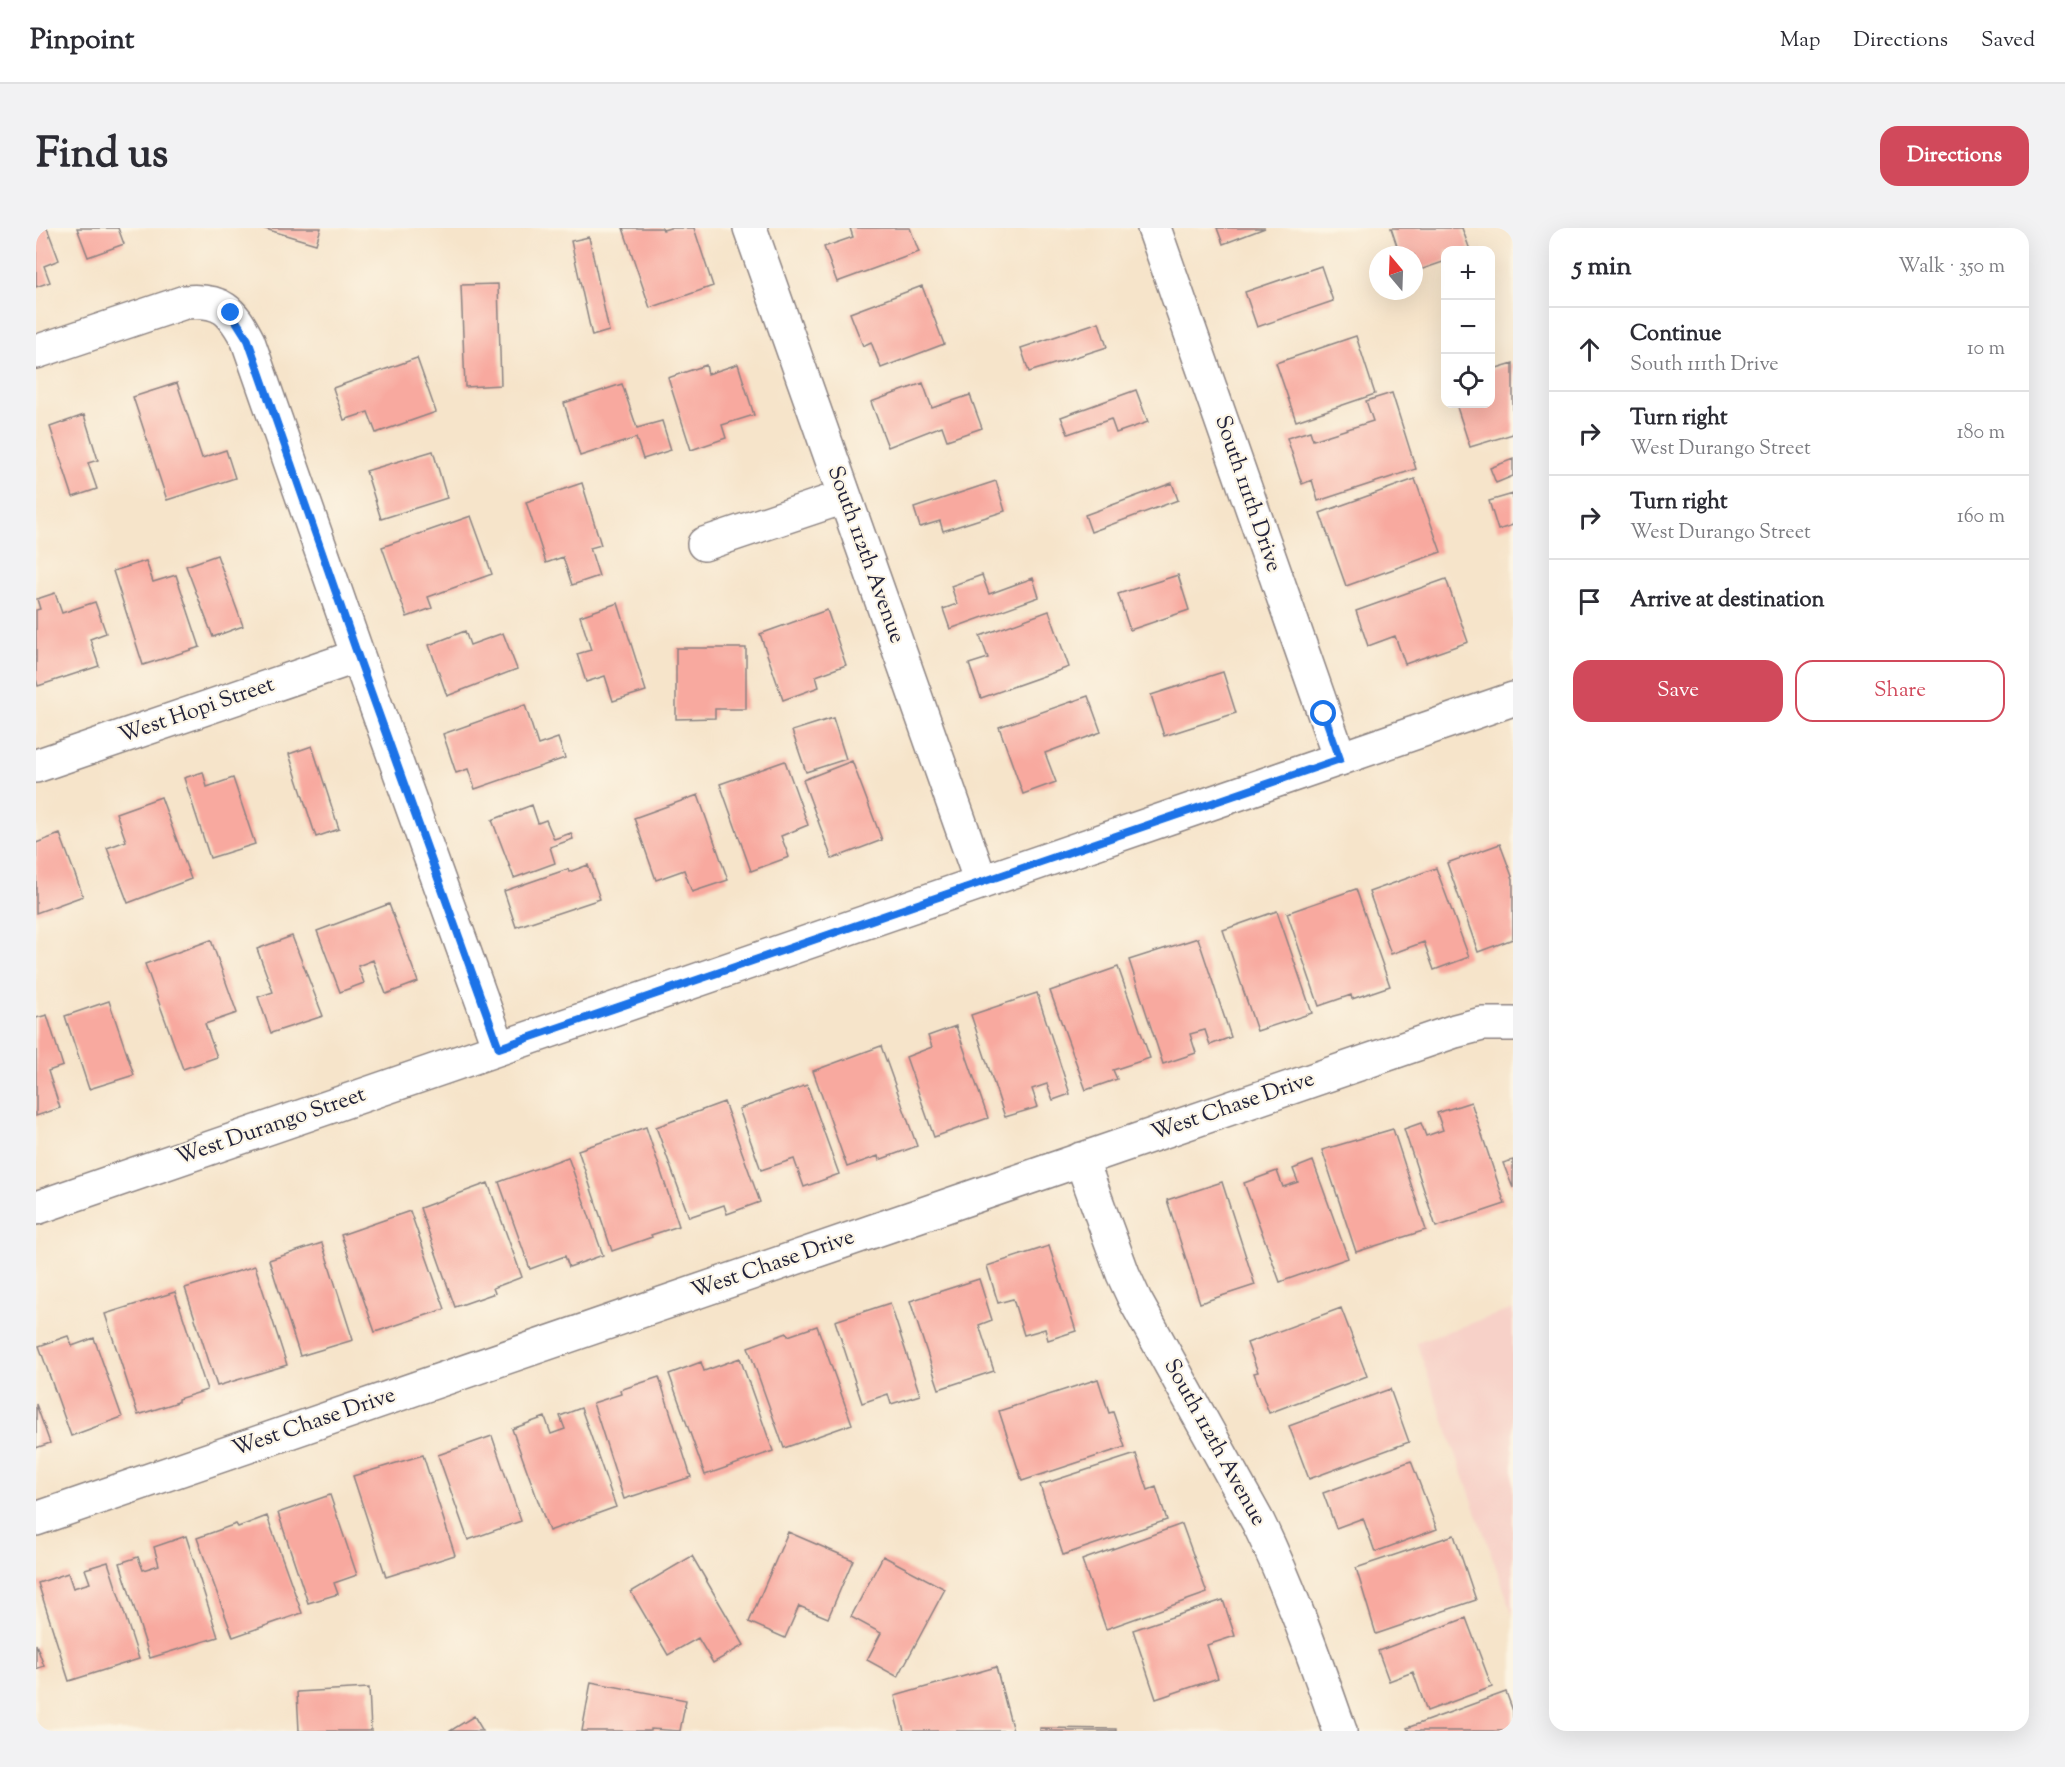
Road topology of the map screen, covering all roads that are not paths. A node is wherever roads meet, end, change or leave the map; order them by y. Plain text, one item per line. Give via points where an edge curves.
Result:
1 (750, 228) edge
2 (1154, 228) edge
3 (36, 351) edge
4 (844, 497) junction
5 (704, 544) dead end
6 (358, 656) junction
7 (1513, 699) edge
8 (1340, 759) junction
9 (36, 766) edge
10 (981, 882) junction
11 (1513, 1024) edge
12 (499, 1048) junction
13 (1082, 1159) junction
14 (39, 1207) edge
15 (36, 1519) edge
16 (1340, 1731) edge

1 - 4 street, South 112th Avenue
2 - 8 street, South 111th Drive
3 - 6 street via 176,304 203,301 218,304 231,313 248,340
4 - 5 street
4 - 10 street, South 112th Avenue
6 - 9 street, West Hopi Street
6 - 12 street
7 - 8 street, West Durango Street
8 - 10 street, West Durango Street
10 - 12 street, West Durango Street
11 - 13 street, West Chase Drive via 1482,1024 1455,1031
12 - 14 street, West Durango Street
13 - 15 street, West Chase Drive
13 - 16 street, South 112th Avenue via 1136,1300 1274,1554

